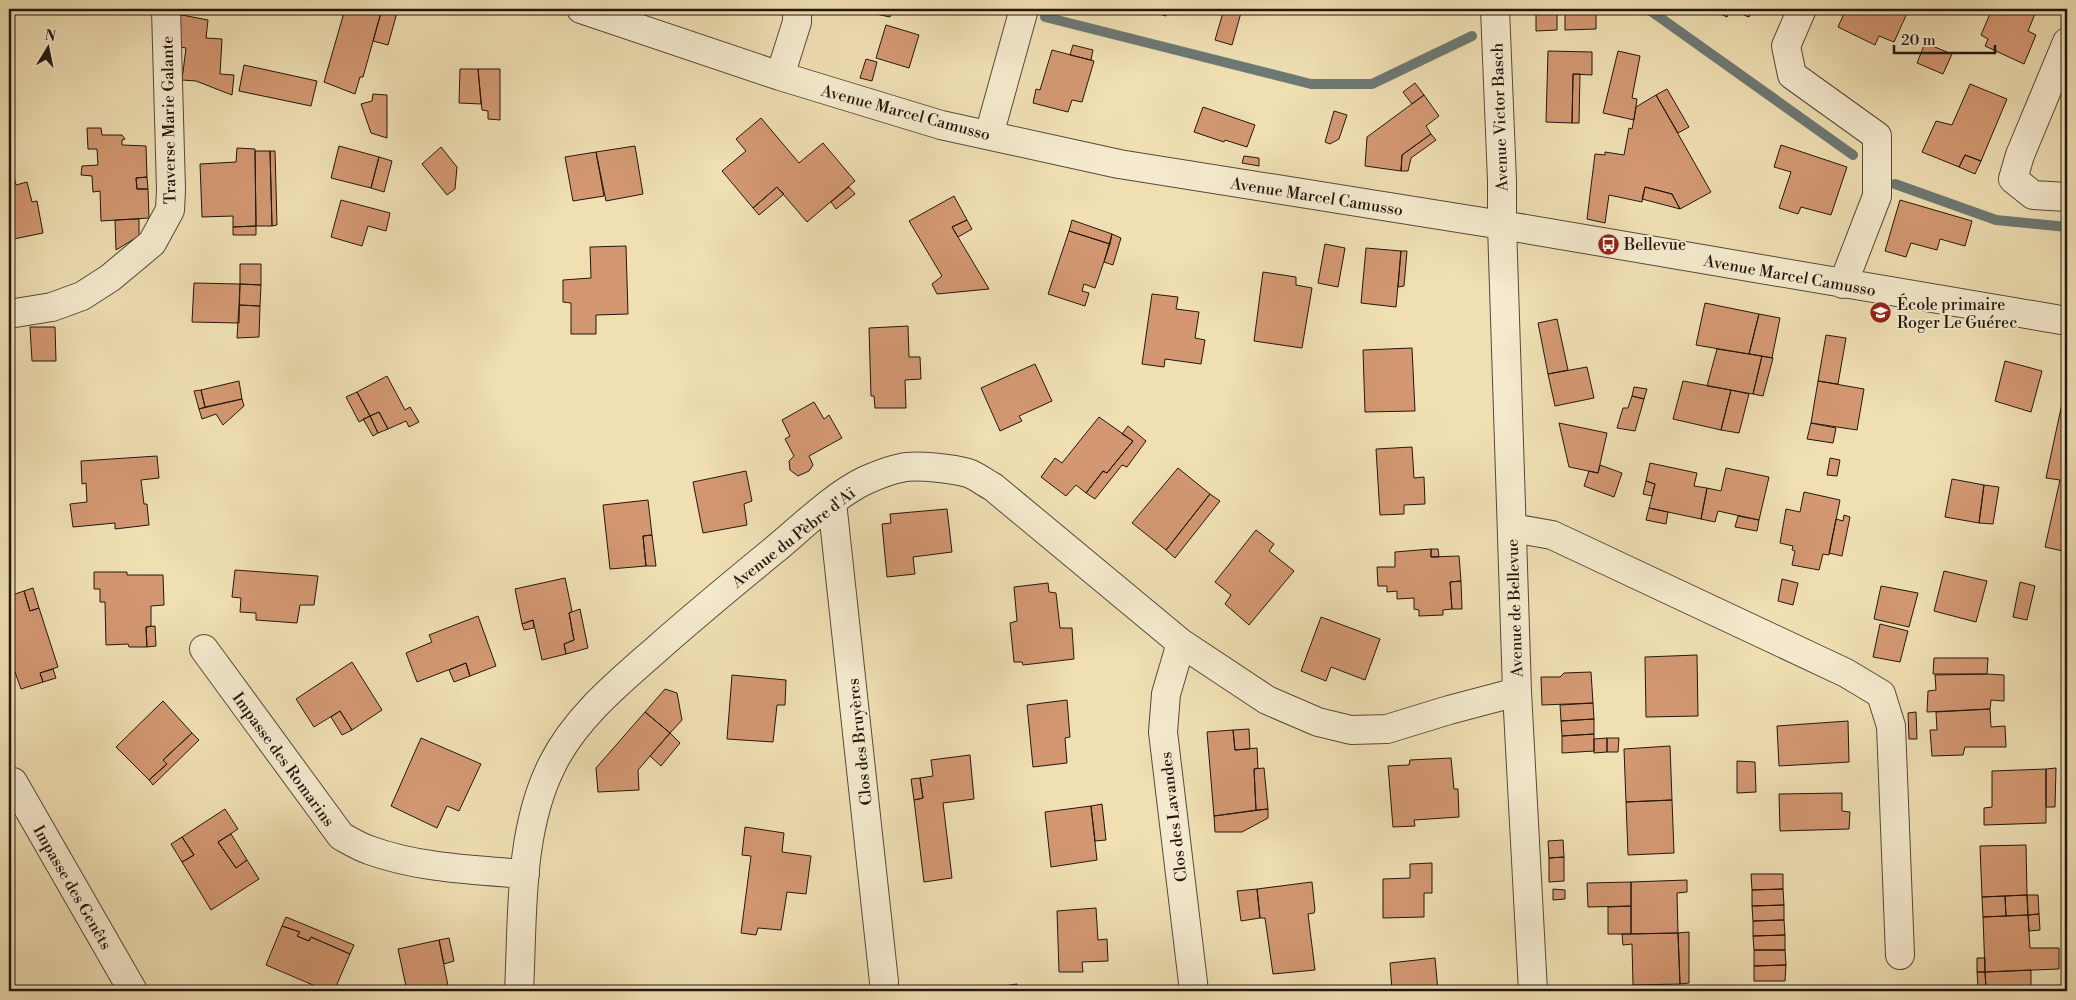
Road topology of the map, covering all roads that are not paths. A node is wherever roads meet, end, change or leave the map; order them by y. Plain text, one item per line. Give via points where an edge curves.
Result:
1 (166, 9) edge
2 (581, 9) edge
3 (797, 9) edge
4 (1024, 9) edge
5 (1495, 9) edge
6 (1802, 9) edge
7 (2067, 42) edge
8 (780, 76) junction
9 (989, 135) junction
10 (2067, 197) edge
11 (1502, 226) junction
12 (1844, 284) junction
13 (9, 314) edge
14 (2067, 321) edge
15 (832, 502) junction
16 (1512, 528) junction
17 (1181, 643) junction
18 (204, 649) dead end
19 (1517, 692) junction
20 (14, 782) dead end
21 (525, 874) junction
22 (1900, 955) dead end
23 (884, 982) dead end
24 (132, 991) edge
25 (519, 991) edge
26 (1194, 991) edge
27 (1533, 991) edge

1 - 13 street, Traverse Marie Galante via 170,210 152,243 82,296 52,307
2 - 8 street, Avenue Marcel Camusso
3 - 8 street via 797,22
4 - 9 street
5 - 11 street, Avenue Victor Basch
6 - 12 street via 1786,46 1792,75 1877,136 1877,196
7 - 10 street via 2013,179 2033,195
8 - 9 street, Avenue Marcel Camusso via 942,125
9 - 11 street, Avenue Marcel Camusso via 1119,164
11 - 12 street, Avenue Marcel Camusso
11 - 16 street, Avenue de Bellevue
12 - 14 street, Avenue Marcel Camusso
15 - 17 street, Avenue du Pèbre d'Aï via 864,481 903,467 941,468 969,474 993,487
15 - 21 street, Avenue du Pèbre d'Aï via 629,673 572,733 542,786
15 - 23 street, Clos des Bruyères
16 - 19 street, Avenue de Bellevue
16 - 22 street via 1552,535 1846,673 1881,694 1891,726
17 - 19 street, Avenue du Pèbre d'Aï via 1267,700 1318,722 1351,730 1386,729
17 - 26 street, Clos des Lavandes via 1166,694 1163,732
18 - 21 street, Impasse des Romarins via 342,836 369,850 407,860 459,869
19 - 27 street, Avenue de Bellevue
20 - 24 street, Impasse des Genêts
21 - 25 street, Avenue du Pèbre d'Aï

